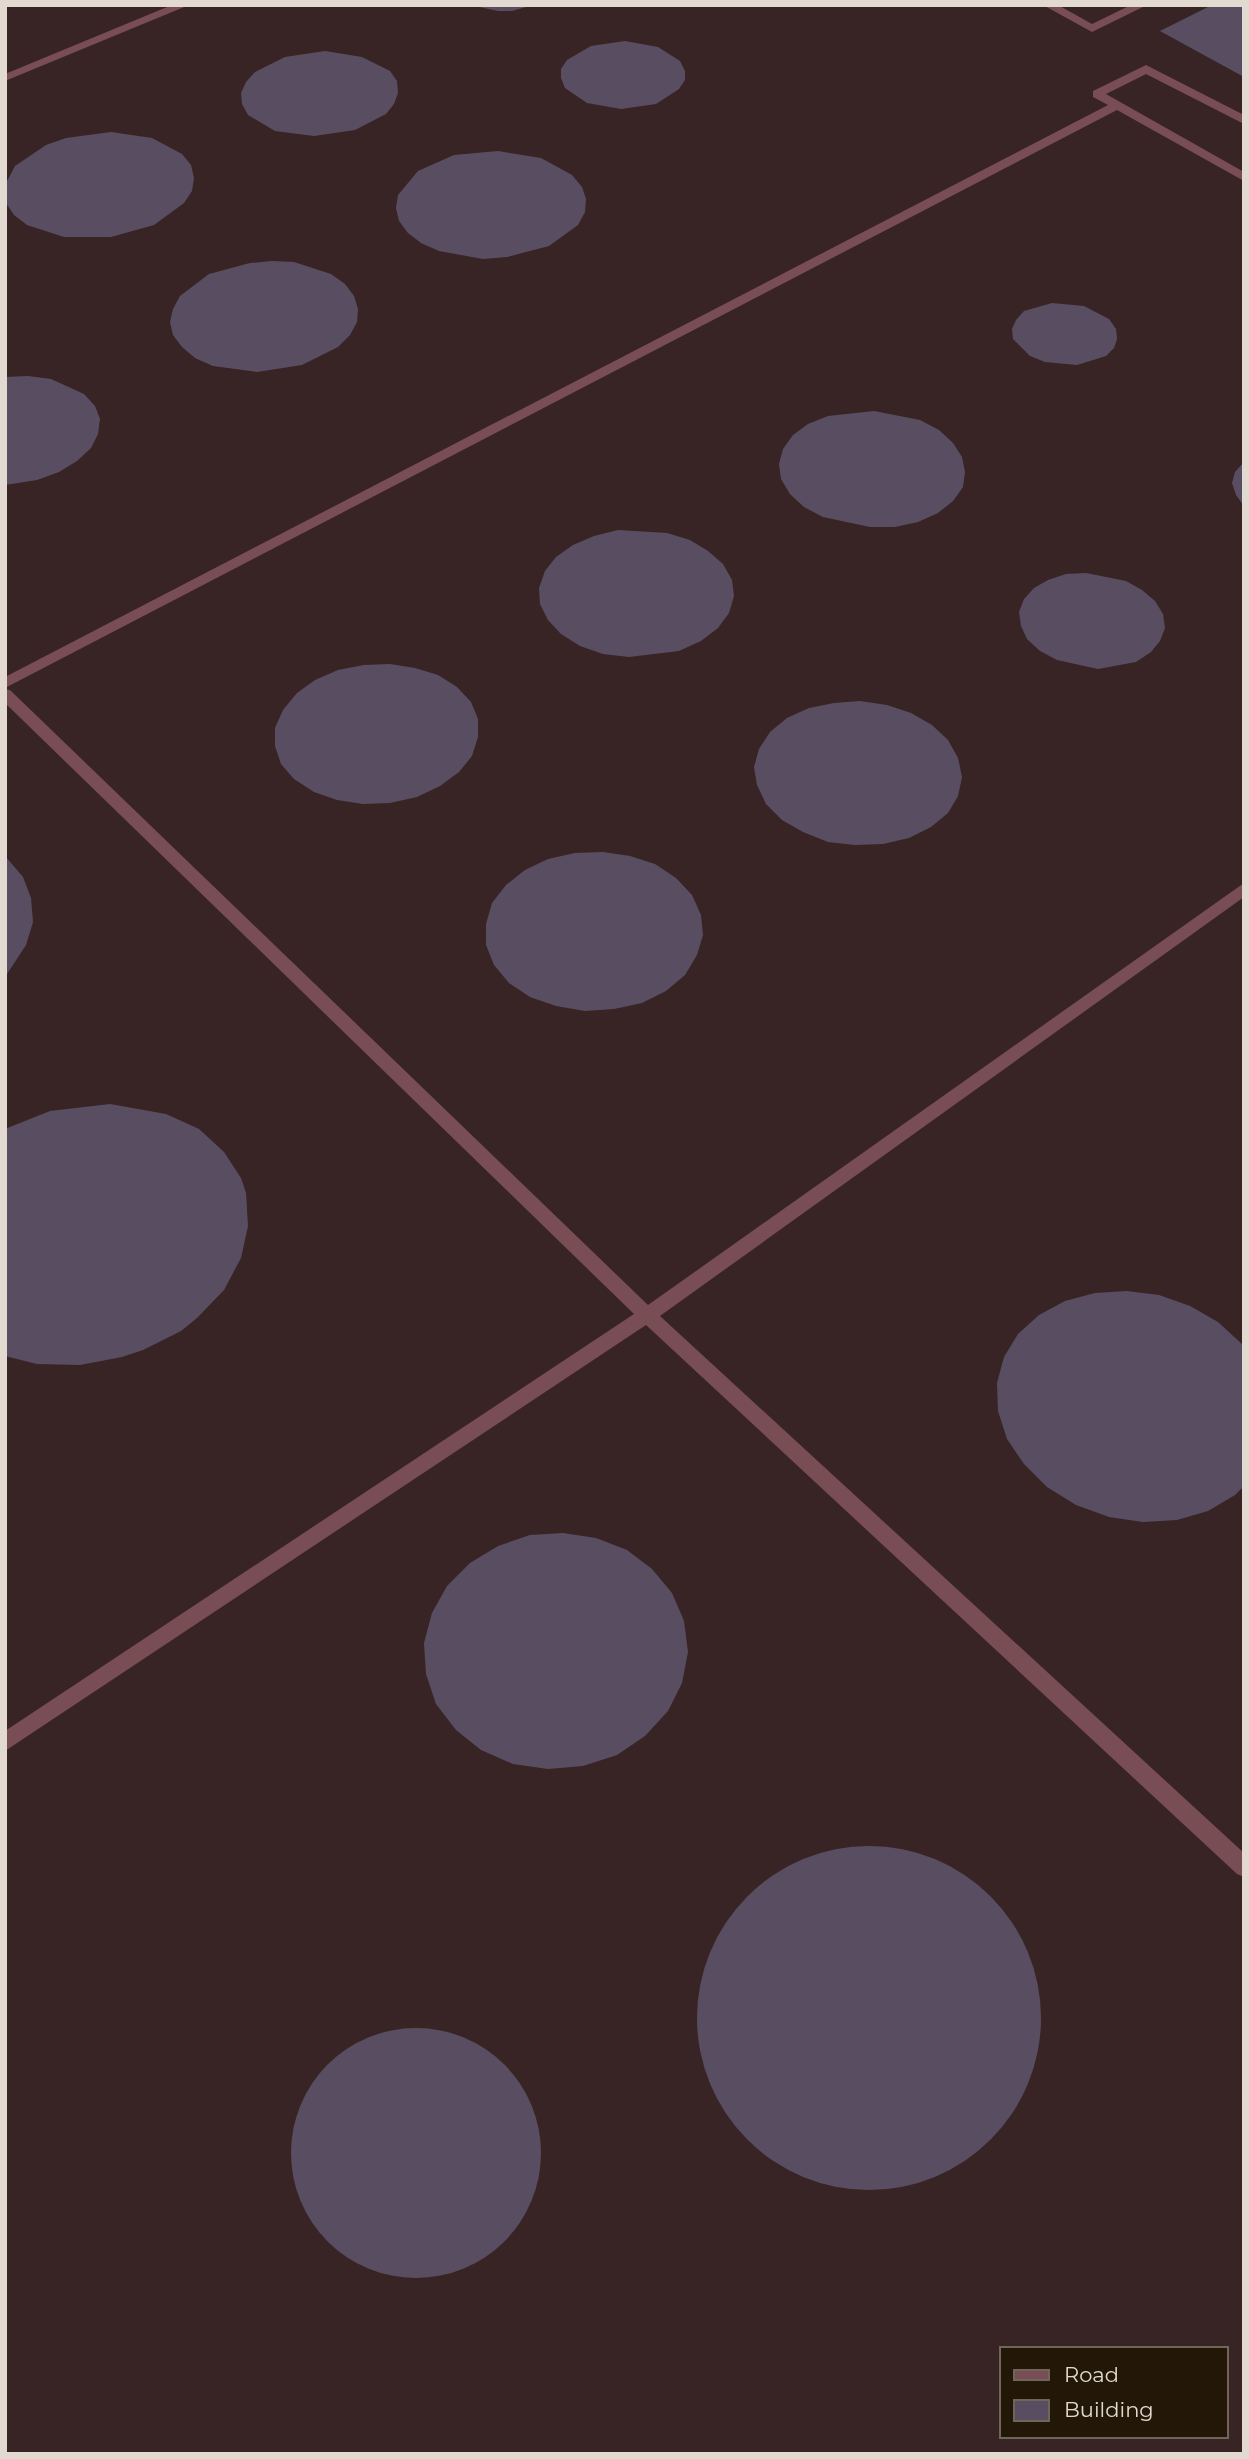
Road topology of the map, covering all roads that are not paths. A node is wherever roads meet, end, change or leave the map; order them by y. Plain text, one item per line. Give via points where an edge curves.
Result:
1 (183, 5) edge
2 (1049, 5) edge
3 (1141, 5) edge
4 (5, 78) edge
5 (1117, 105) junction
6 (1244, 120) edge
7 (1244, 177) edge
8 (5, 683) edge
9 (5, 694) edge
10 (1244, 889) edge
11 (647, 1315) junction
12 (5, 1742) edge
13 (1244, 1867) edge

1 - 4 street
2 - 3 street via 1092,29
5 - 6 street via 1097,94 1146,69
5 - 7 street
5 - 8 street
9 - 11 street
10 - 11 street
11 - 12 street
11 - 13 street

